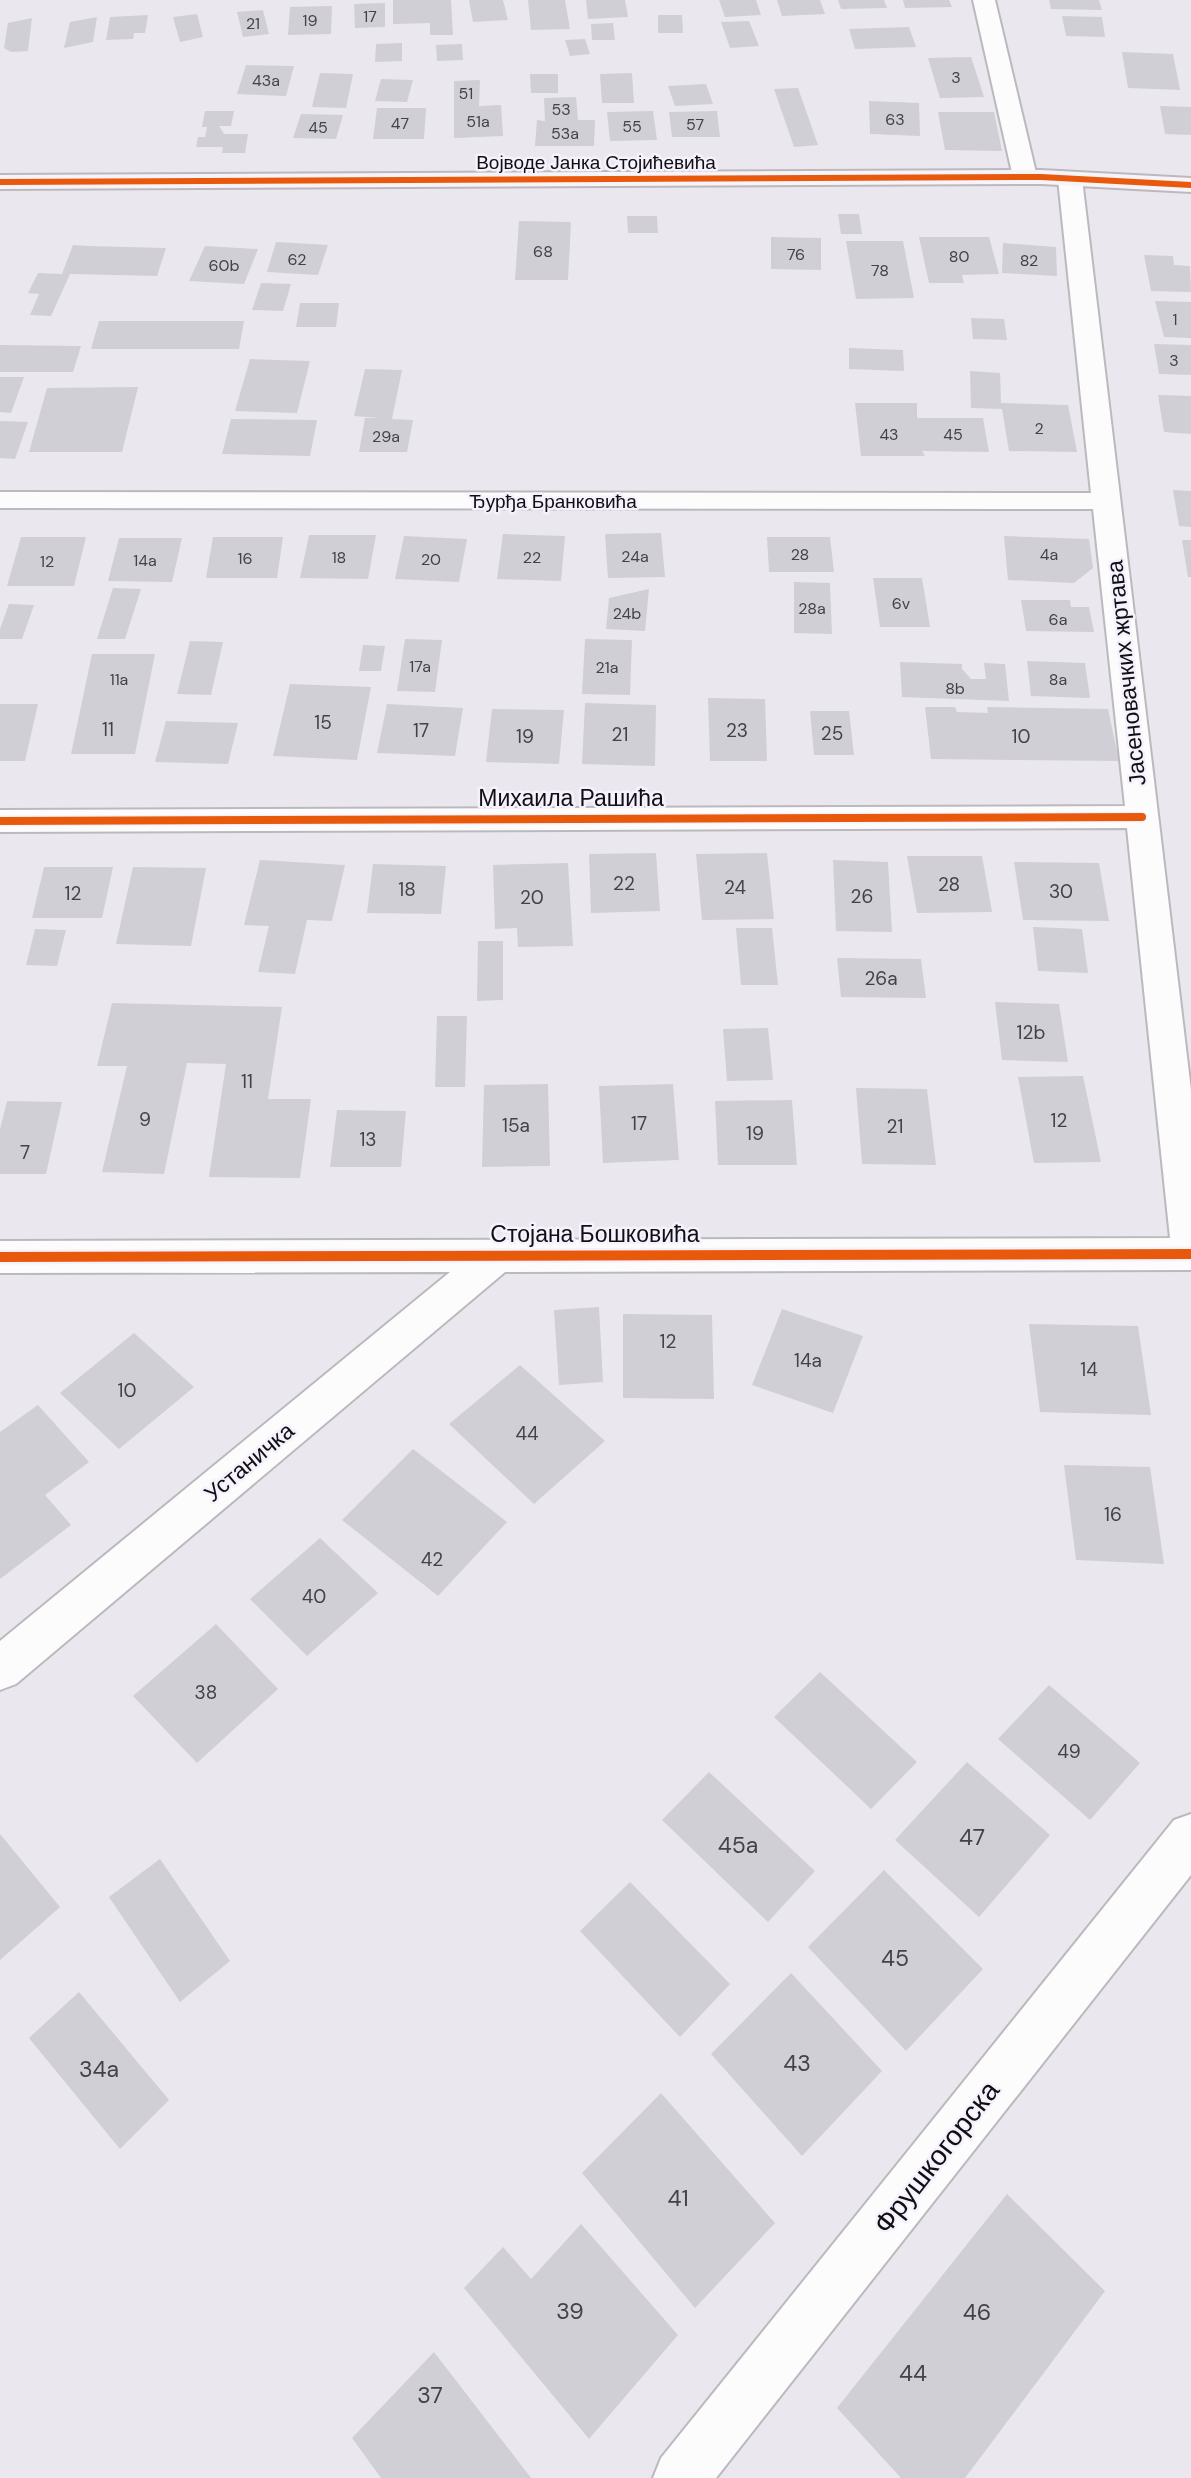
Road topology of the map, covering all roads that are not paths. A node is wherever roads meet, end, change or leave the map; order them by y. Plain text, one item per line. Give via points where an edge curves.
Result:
1 (984, 0) edge
2 (1025, 177) junction
3 (1070, 179) junction
4 (0, 182) edge
5 (1191, 185) edge
6 (0, 500) edge
7 (1107, 501) junction
8 (1142, 817) junction
9 (0, 821) edge
10 (1191, 1252) edge
11 (498, 1255) junction
12 (0, 1257) edge
13 (0, 1669) edge
14 (1191, 1837) edge
15 (681, 2478) edge

1 - 2 street
2 - 3 street, Војводе Јанка Стојићевића
2 - 4 street, Војводе Јанка Стојићевића
3 - 5 street, Војводе Јанка Стојићевића
3 - 7 street, Јасеновачких жртава
6 - 7 street, Ђурђа Бранковића
7 - 8 street, Јасеновачких жртава
8 - 9 street, Михаила Рашића
8 - 10 street, Јасеновачких жртава
10 - 11 street, Стојана Бошковића
11 - 12 street, Стојана Бошковића
11 - 13 street, Устаничка
14 - 15 street, Фрушкогорска

